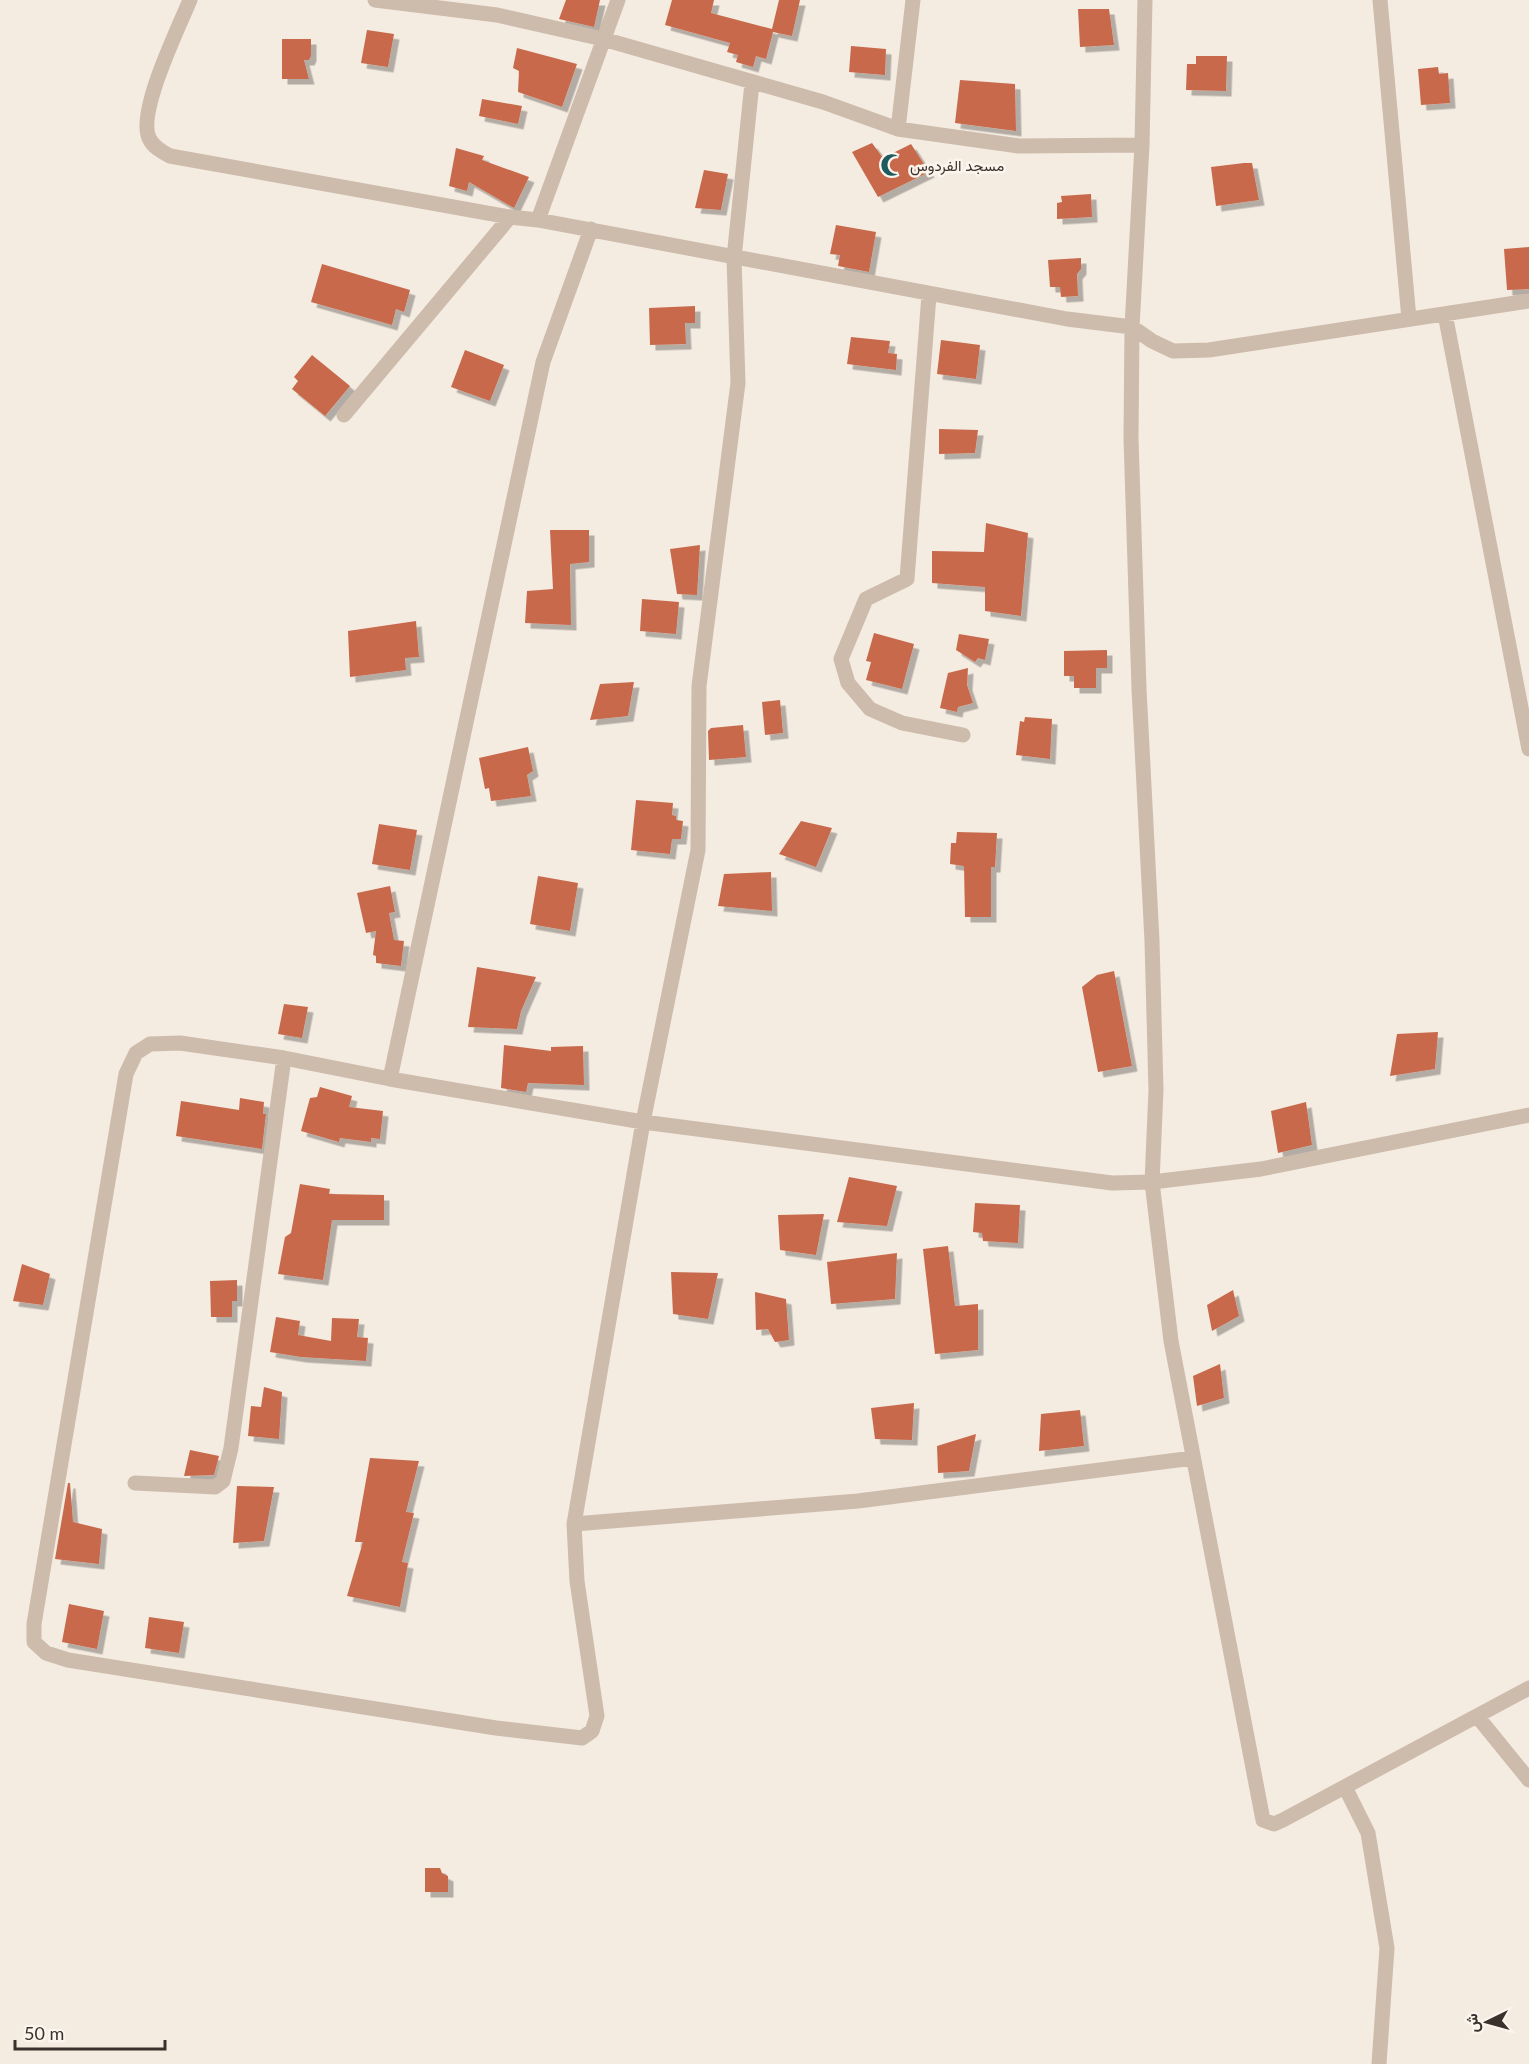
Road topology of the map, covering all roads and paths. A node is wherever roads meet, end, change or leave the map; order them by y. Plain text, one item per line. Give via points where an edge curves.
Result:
1 (190, 0) edge
2 (375, 0) edge
3 (618, 0) edge
4 (913, 0) edge
5 (1145, 0) edge
6 (1380, 0) edge
7 (603, 39) junction
8 (752, 83) junction
9 (898, 129) junction
10 (1142, 144) junction
11 (510, 217) junction
12 (538, 220) junction
13 (591, 229) junction
14 (734, 258) junction
15 (929, 295) junction
16 (1529, 301) edge
17 (1445, 314) junction
18 (1409, 319) junction
19 (1132, 327) junction
20 (344, 415) dead end
21 (963, 735) dead end
22 (1529, 749) edge
23 (284, 1058) junction
24 (390, 1079) junction
25 (1529, 1115) edge
26 (643, 1122) junction
27 (1152, 1182) junction
28 (1193, 1458) junction
29 (135, 1483) dead end
30 (574, 1524) junction
31 (1529, 1688) edge
32 (1477, 1716) junction
33 (1529, 1780) edge
34 (1345, 1787) junction
35 (1379, 2064) edge

1 - 11 street via 150,102 149,137 158,149 170,156
2 - 7 street via 497,15
3 - 7 street
4 - 9 street
5 - 10 street
6 - 18 street
7 - 8 street
7 - 12 street
8 - 9 street via 823,102
8 - 14 street
9 - 10 street via 1019,146
10 - 19 street
11 - 12 street
11 - 20 street
12 - 13 street
13 - 14 street
13 - 24 street via 543,362
14 - 15 street
14 - 26 street via 738,382 699,686 698,850
15 - 19 street
15 - 21 street via 907,579 866,599 842,659 848,683 870,710 902,723
16 - 17 street
17 - 18 street
17 - 22 street
18 - 19 street via 1209,350 1173,351
19 - 27 street via 1131,450 1156,1090
23 - 24 street
23 - 29 street via 231,1448 223,1481 215,1487
23 - 30 street via 180,1043 150,1044 136,1053 126,1074 34,1642 46,1653 68,1660 496,1728 582,1738 592,1731 597,1716 577,1581
24 - 26 street
25 - 27 street via 1262,1169
26 - 27 street via 1112,1183
26 - 30 street
27 - 28 street via 1171,1341
28 - 30 street via 858,1501
28 - 34 street via 1263,1820 1274,1824
31 - 32 street
32 - 33 street
32 - 34 street
34 - 35 street via 1368,1833 1387,1948

